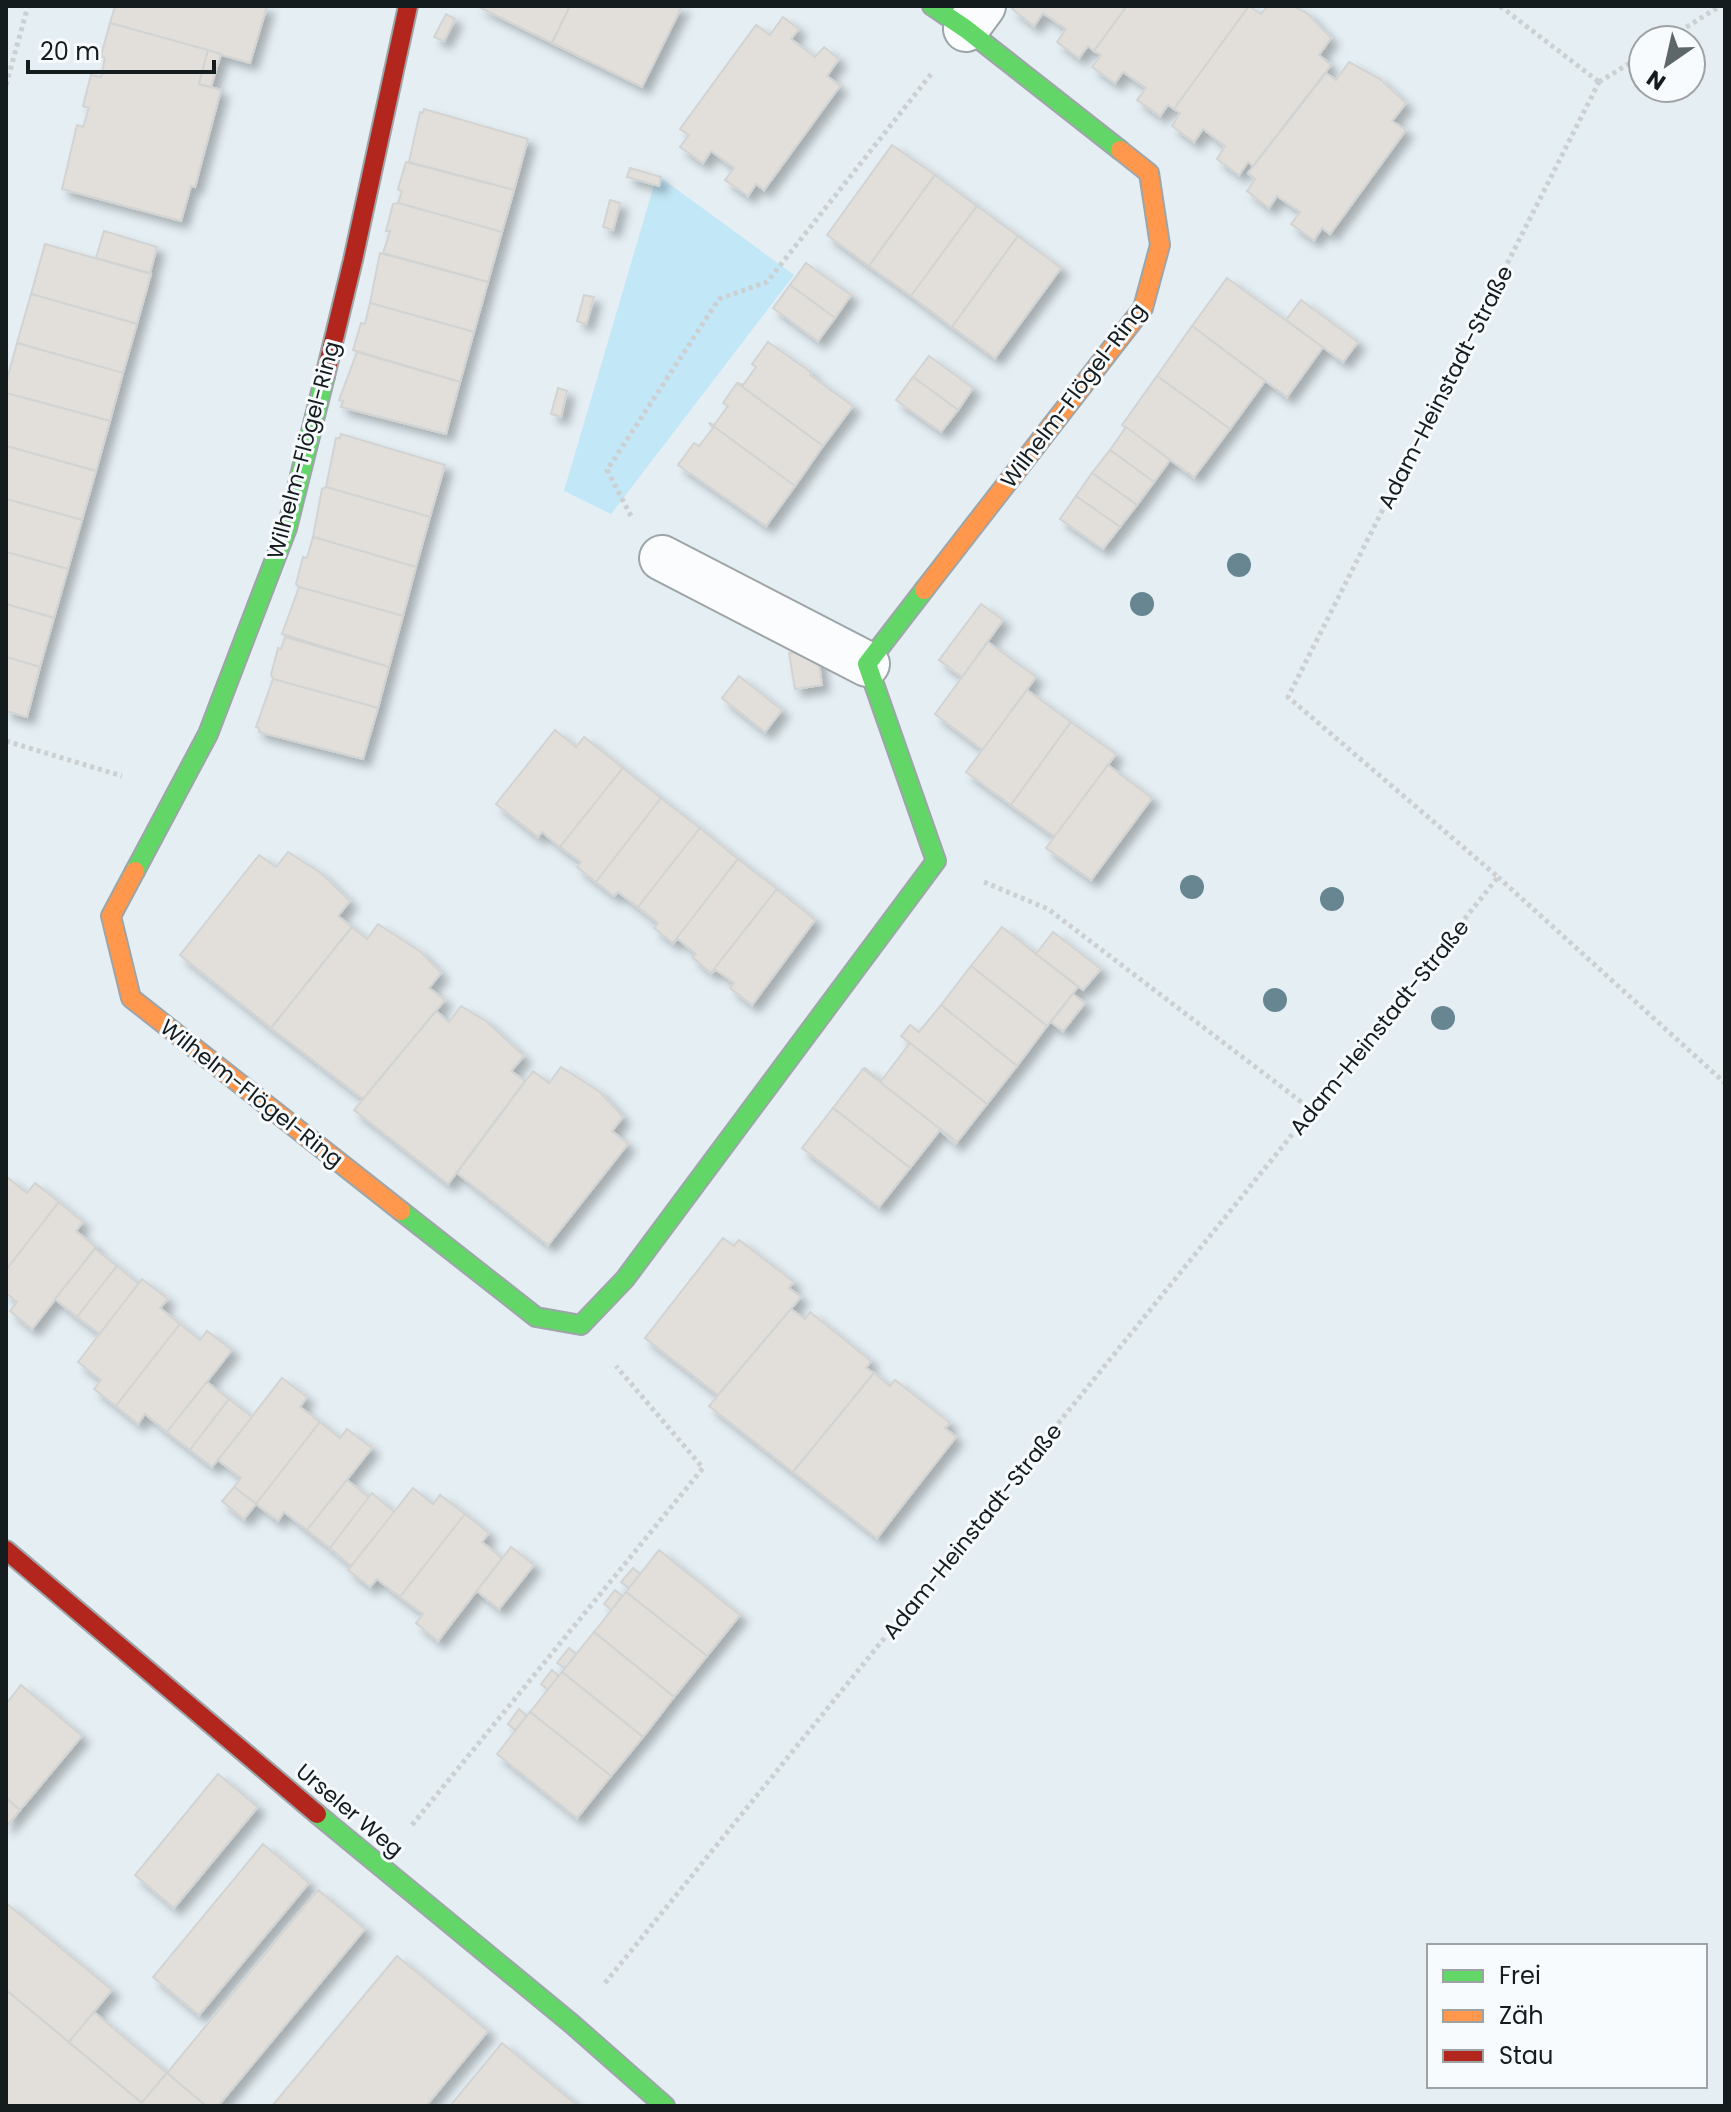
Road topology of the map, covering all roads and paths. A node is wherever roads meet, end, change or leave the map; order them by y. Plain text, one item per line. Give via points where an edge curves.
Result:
1 (28, 6) edge
2 (408, 6) edge
3 (1500, 6) edge
4 (1720, 6) edge
5 (960, 14) edge
6 (1691, 24) edge
7 (1627, 65) edge
8 (1599, 82) junction
9 (6, 85) edge
10 (662, 558) joint
11 (867, 664) junction
12 (6, 741) edge
13 (177, 792) junction
14 (936, 861) junction
15 (1498, 877) junction
16 (1725, 1083) edge
17 (1312, 1110) junction
18 (581, 1325) junction
19 (6, 1550) edge
20 (379, 1867) junction
21 (572, 2024) junction
22 (665, 2106) edge

1 - 9 path
2 - 13 street, Wilhelm-Flögel-Ring via 287,528 208,734
3 - 8 path
4 - 6 path
5 - 10 path via 767,282 719,299 607,470 644,541
5 - 11 street, Wilhelm-Flögel-Ring via 1149,173 1160,245 1143,308
7 - 8 path
8 - 15 path, Adam-Heinstadt-Straße via 1288,697
10 - 11 street
11 - 14 street
12 - 13 path
13 - 18 street, Wilhelm-Flögel-Ring via 111,916 131,998 536,1317
14 - 17 path via 1048,909
14 - 18 street via 625,1279
15 - 16 path
15 - 17 path, Adam-Heinstadt-Straße
17 - 21 path, Adam-Heinstadt-Straße
18 - 20 path via 703,1468
19 - 20 street, Urseler Weg
20 - 21 street, Urseler Weg
21 - 22 street, Urseler Weg

